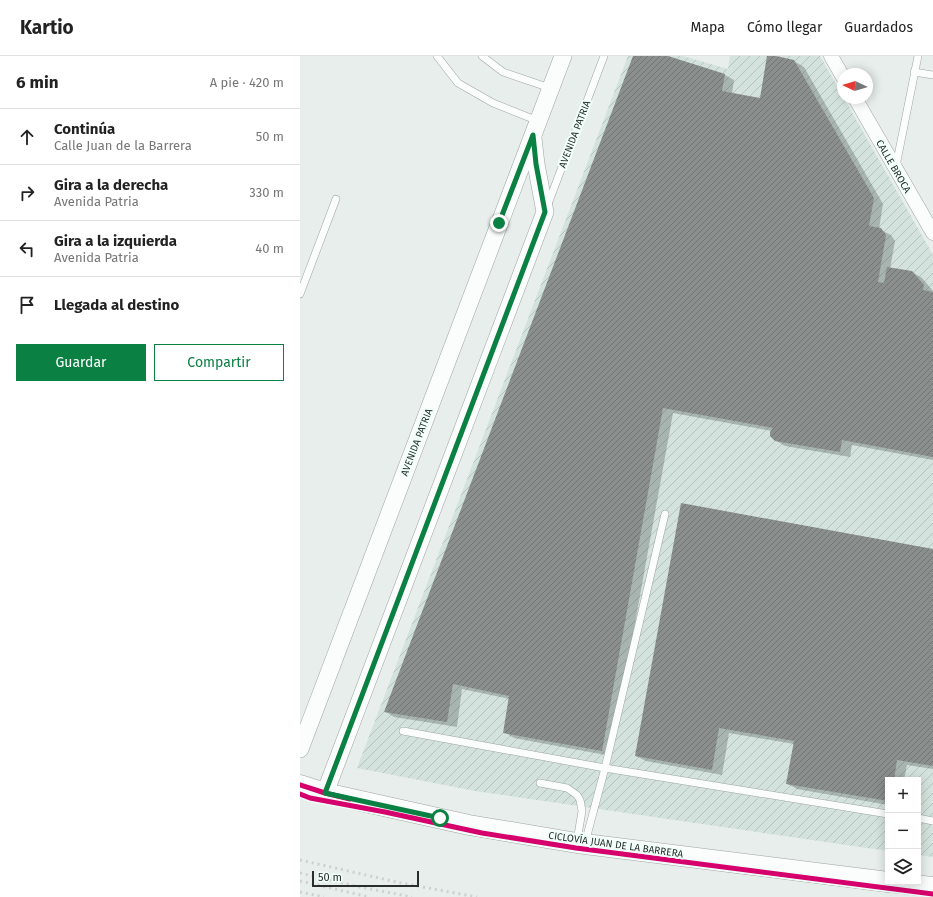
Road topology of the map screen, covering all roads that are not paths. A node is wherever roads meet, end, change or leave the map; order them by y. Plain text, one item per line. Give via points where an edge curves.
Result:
1 (437, 56) edge
2 (482, 56) edge
3 (563, 56) edge
4 (604, 56) edge
5 (831, 56) edge
6 (918, 56) edge
7 (838, 68) edge
8 (914, 72) junction
9 (933, 75) edge
10 (550, 88) junction
11 (858, 104) edge
12 (535, 128) junction
13 (895, 169) junction
14 (336, 199) dead end
15 (545, 212) junction
16 (933, 233) edge
17 (300, 294) edge
18 (665, 514) dead end
19 (403, 731) dead end
20 (300, 749) edge
21 (604, 768) junction
22 (540, 782) dead end
23 (300, 785) edge
24 (325, 793) junction
25 (885, 814) edge
26 (921, 819) edge
27 (933, 821) edge
28 (581, 844) junction
29 (885, 882) edge
30 (915, 885) edge
31 (933, 887) edge

1 - 12 lane via 458,83
2 - 10 lane via 503,72
3 - 10 street, AVENIDA PATRIA
4 - 15 lane, AVENIDA PATRIA
5 - 7 street
6 - 8 lane
8 - 9 lane
8 - 13 lane
10 - 12 street, AVENIDA PATRIA
11 - 13 street, CALLE BROCA
12 - 15 street, AVENIDA PATRIA via 536,164
12 - 20 street, AVENIDA PATRIA
13 - 16 street, CALLE BROCA
14 - 17 lane
15 - 24 street, AVENIDA PATRIA
18 - 21 lane
19 - 21 lane
21 - 25 lane
21 - 28 lane
22 - 28 lane via 567,788 577,795 582,811
23 - 24 main road
24 - 28 main road via 469,825
26 - 27 lane
28 - 29 main road
30 - 31 main road

